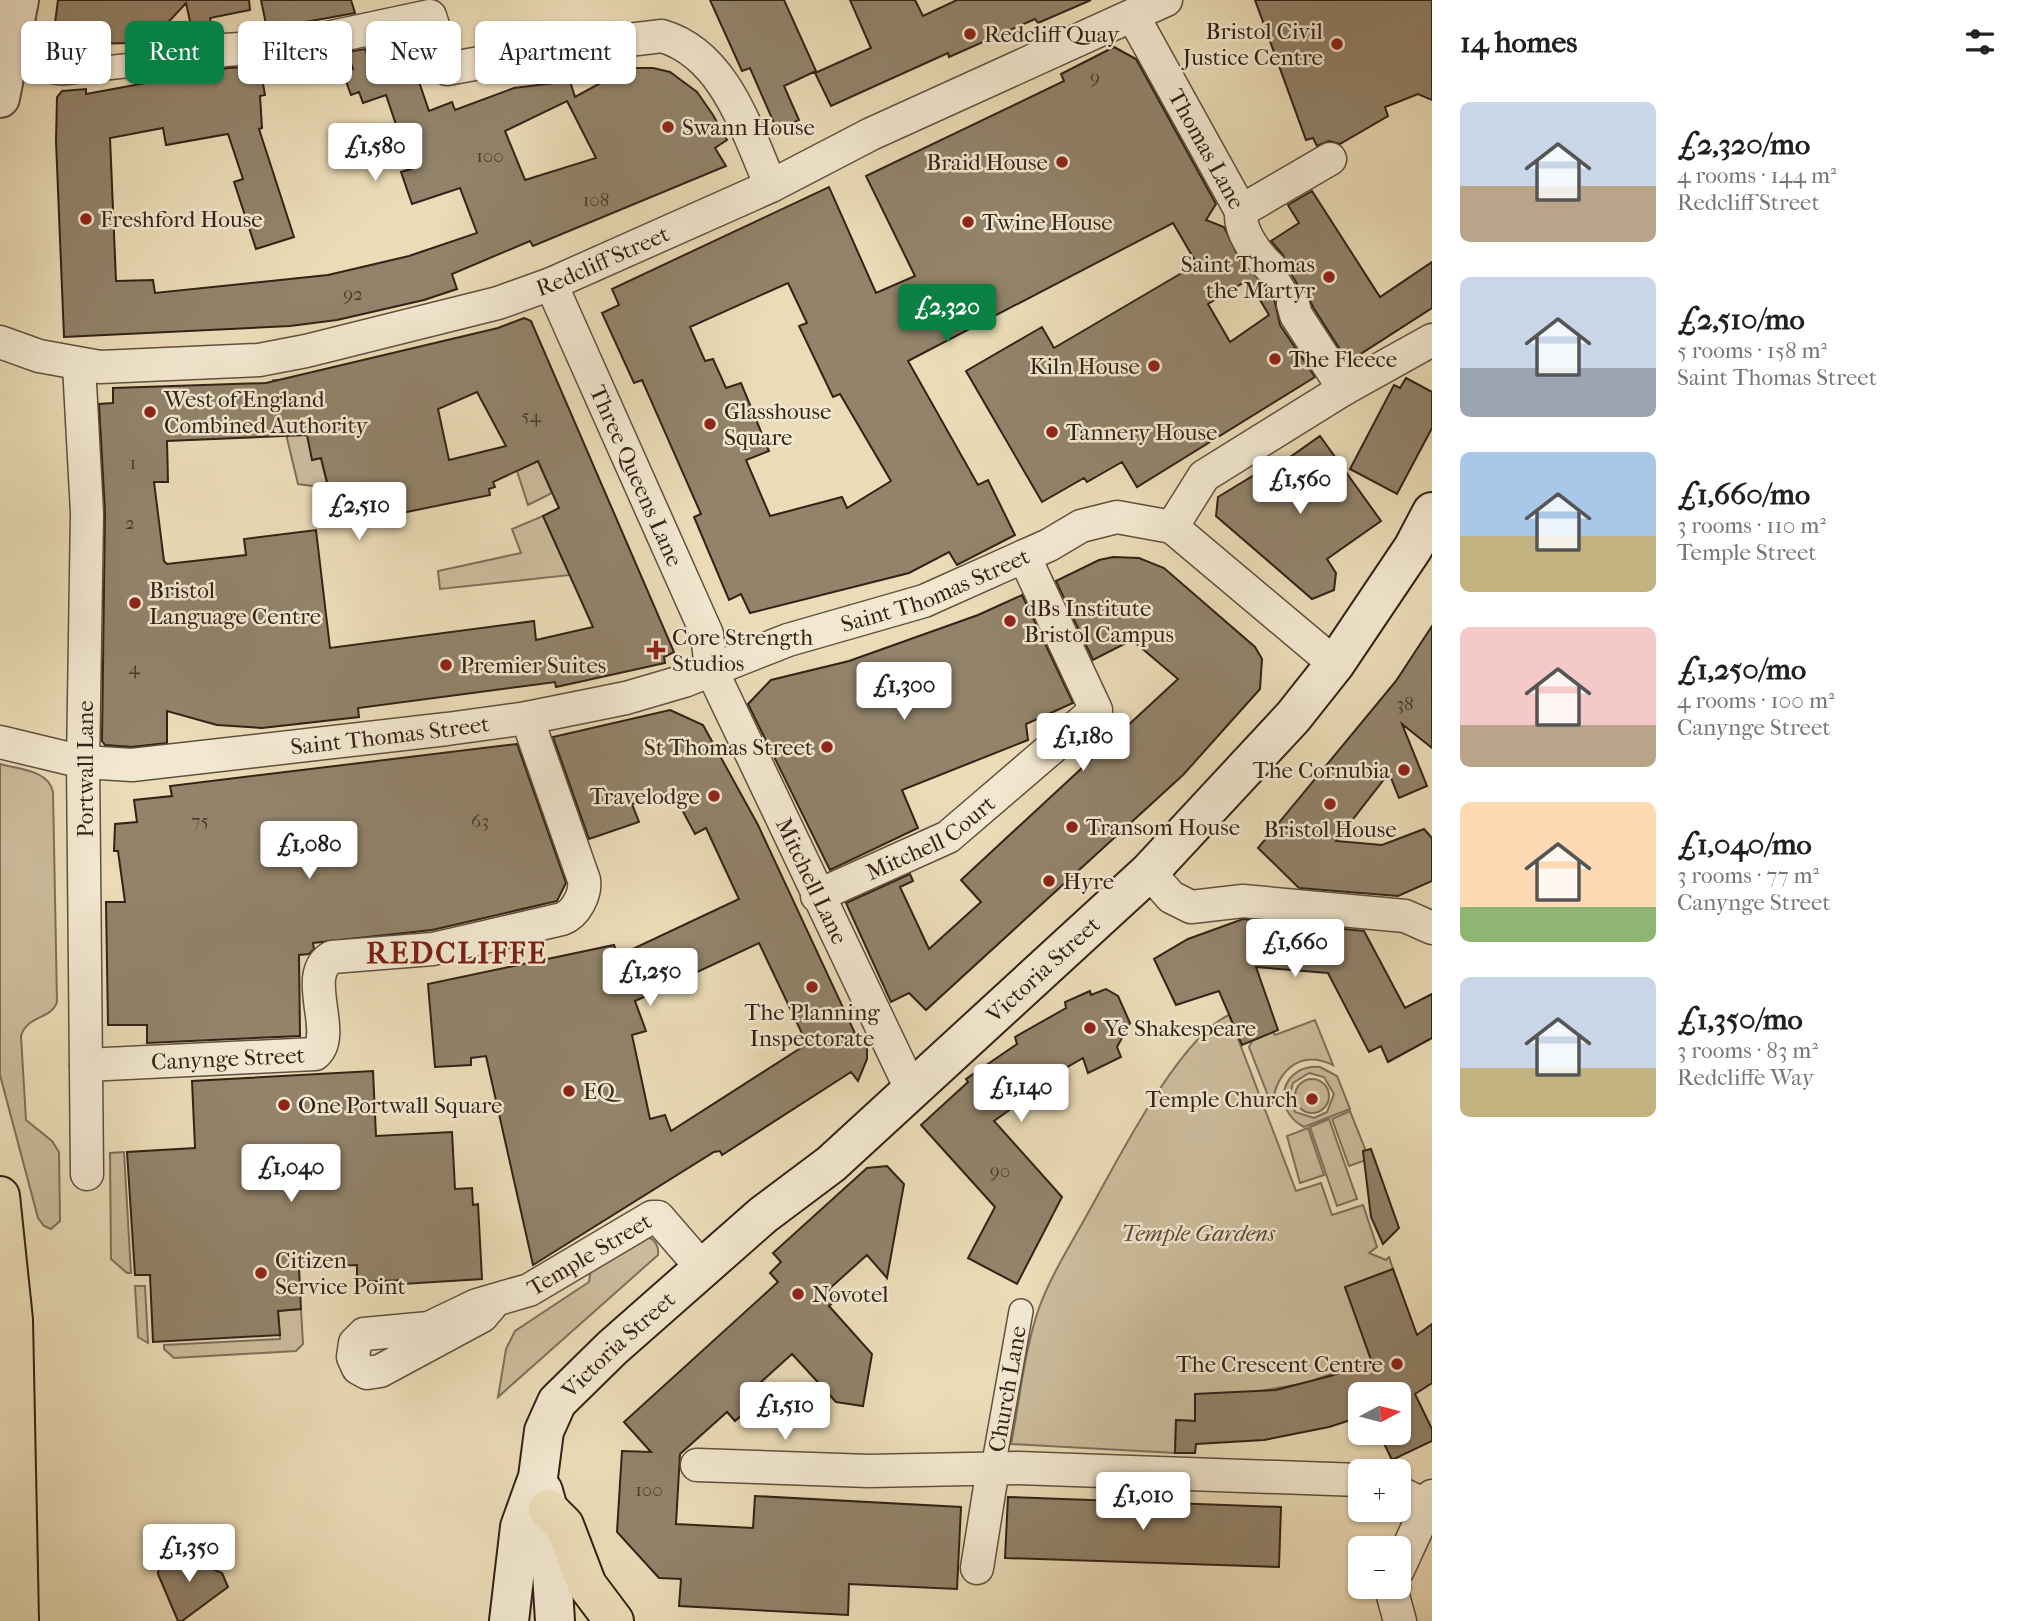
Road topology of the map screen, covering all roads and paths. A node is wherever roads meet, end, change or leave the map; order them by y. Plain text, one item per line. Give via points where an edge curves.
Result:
1 (1166, 0) edge
2 (8, 6) edge
3 (1133, 16) junction
4 (224, 50) edge
5 (125, 66) edge
6 (3, 77) edge
7 (1330, 159) dead end
8 (771, 187) junction
9 (1241, 211) junction
10 (1270, 267) joint
11 (551, 284) junction
12 (1293, 304) joint
13 (1432, 340) edge
14 (0, 342) edge
15 (79, 365) junction
16 (1344, 389) junction
17 (1432, 512) edge
18 (1172, 527) junction
19 (1024, 556) junction
20 (1335, 664) junction
21 (711, 669) junction
22 (527, 718) junction
23 (0, 742) edge
24 (83, 762) junction
25 (1149, 872) junction
26 (817, 896) junction
27 (1426, 918) edge
28 (86, 1065) junction
29 (912, 1091) junction
30 (87, 1174) dead end
31 (0, 1196) edge
32 (703, 1269) junction
33 (493, 1303) dead end
34 (1021, 1311) dead end
35 (696, 1465) dead end
36 (993, 1468) junction
37 (1348, 1480) edge
38 (543, 1493) junction
39 (1411, 1496) edge
40 (1429, 1501) edge
41 (1411, 1541) edge
42 (976, 1568) dead end
43 (1394, 1599) edge
44 (19, 1621) edge
45 (509, 1621) edge
46 (555, 1621) edge
47 (614, 1621) edge
48 (1400, 1621) edge

1 - 3 street, Redcliff Street
2 - 6 main road
3 - 8 street, Redcliff Street via 871,134
3 - 9 street, Thomas Lane
4 - 8 street via 294,45 429,16 447,69 662,36 695,53 721,81
5 - 6 street
7 - 9 street
8 - 11 street, Redcliff Street
9 - 10 street, Thomas Lane via 1240,223
10 - 12 street, Thomas Lane
11 - 15 street, Redcliff Street via 479,309 283,356 137,368
11 - 21 street, Three Queens Lane via 707,634
12 - 16 street, Thomas Lane
13 - 16 street
14 - 15 street, Redcliff Street
15 - 24 street, Portwall Lane via 87,513
16 - 18 street via 1204,476
17 - 20 main road, Victoria Street
18 - 19 street, Saint Thomas Street via 1117,517 1081,526
18 - 20 street
19 - 21 street, Saint Thomas Street via 925,600 788,640
19 - 26 street, Mitchell Court via 1096,710 948,837
20 - 25 main road, Victoria Street via 1293,717
21 - 22 street, Saint Thomas Street via 626,698
21 - 26 street, Mitchell Lane
22 - 24 street, Saint Thomas Street via 164,762
22 - 28 street, Canynge Street via 584,880 573,914 433,949 332,957 320,974 323,1038 315,1054
23 - 24 street, Saint Thomas Street
24 - 28 street, Portwall Lane
25 - 27 street via 1183,906 1243,901
25 - 29 main road, Victoria Street
26 - 29 street, Mitchell Lane
28 - 30 street, Portwall Lane
29 - 32 main road, Victoria Street
31 - 44 main road via 12,1294
32 - 33 street, Temple Street via 657,1217 652,1217 529,1290
32 - 38 main road, Victoria Street via 557,1402 544,1431
34 - 36 street, Church Lane
35 - 36 street via 869,1471
36 - 37 street
36 - 42 street
38 - 45 main road, Victoria Street via 520,1527
38 - 46 main road, Victoria Street
38 - 47 main road via 564,1525 587,1585
39 - 40 street
40 - 41 street
43 - 48 street

